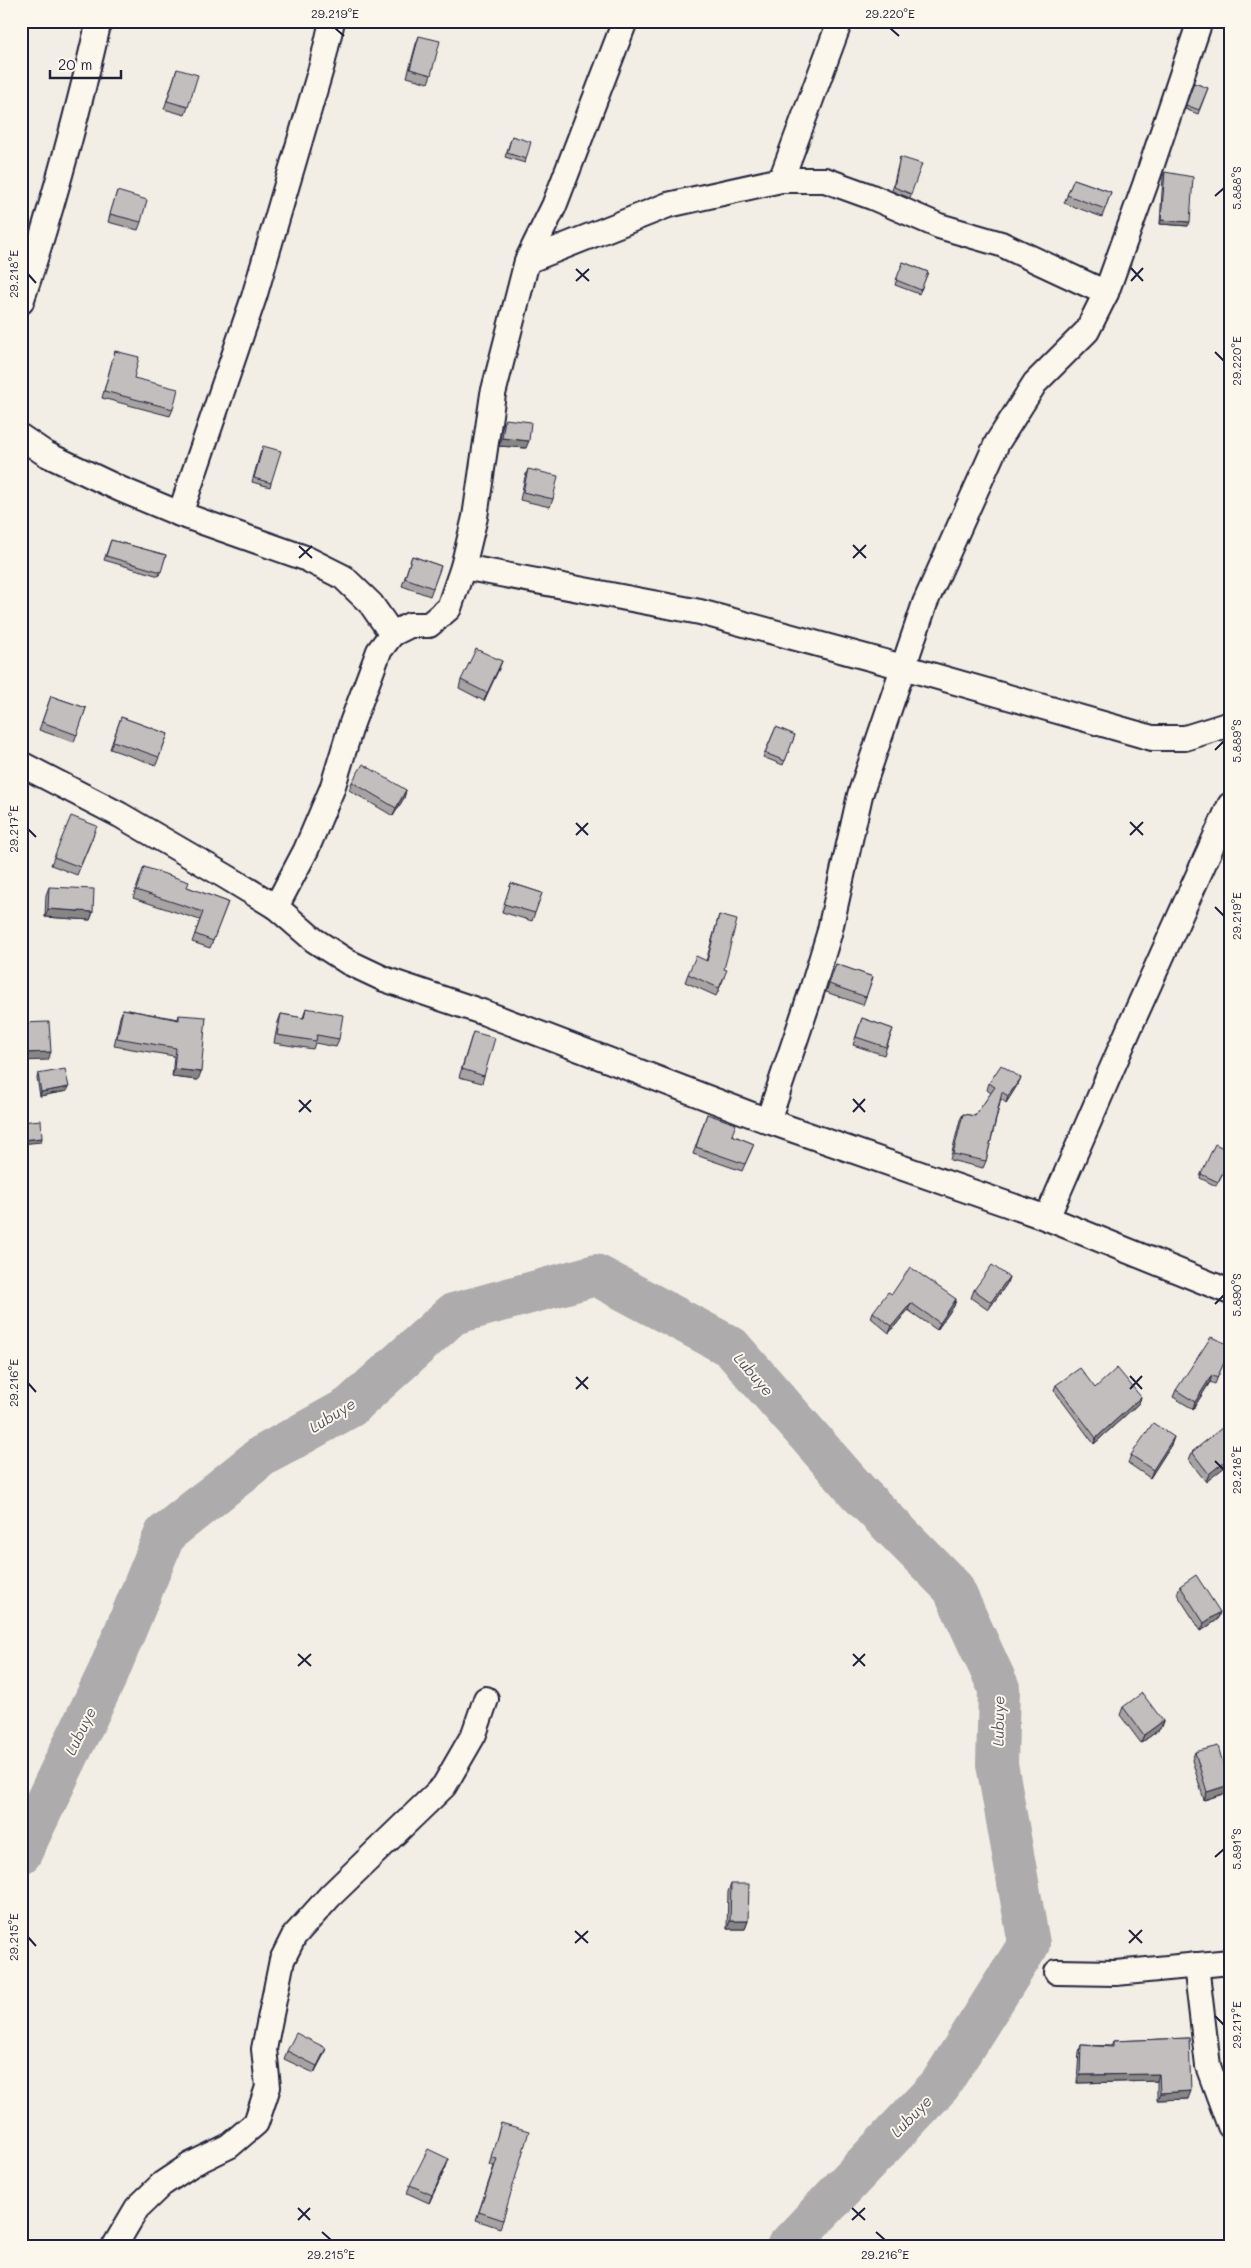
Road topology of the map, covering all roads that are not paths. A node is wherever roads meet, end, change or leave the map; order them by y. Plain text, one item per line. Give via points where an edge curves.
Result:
1 (99, 21) edge
2 (332, 21) edge
3 (625, 21) edge
4 (840, 21) edge
5 (1200, 21) edge
6 (781, 180) junction
7 (527, 261) junction
8 (1106, 293) junction
9 (21, 302) edge
10 (21, 437) edge
11 (180, 514) junction
12 (463, 567) junction
13 (392, 634) junction
14 (903, 667) junction
15 (1230, 724) edge
16 (21, 764) edge
17 (1230, 805) edge
18 (276, 907) junction
19 (768, 1121) junction
20 (1047, 1218) junction
21 (1230, 1292) edge
22 (486, 1699) dead end
23 (1230, 1962) edge
24 (1196, 1965) junction
25 (1057, 1972) dead end
26 (1230, 2126) edge
27 (114, 2247) edge

1 - 9 street via 49,218
2 - 11 street via 254,297
3 - 7 street via 554,206
4 - 6 street
5 - 8 street
6 - 7 street via 668,205
6 - 8 street via 825,180 940,226 1001,244
7 - 12 street via 493,394 475,517
8 - 14 street via 1087,331 1035,383 997,443 925,603
10 - 11 street via 46,454
11 - 13 street via 305,558 343,577 371,604
12 - 13 street via 449,608 429,625 410,625
12 - 14 street via 700,612
13 - 18 street via 379,651 332,788 306,850
14 - 15 street via 1152,738 1185,738
14 - 19 street via 860,795 824,952
16 - 18 street via 120,815
17 - 20 street
18 - 19 street via 314,940 348,962 384,978
19 - 20 street
20 - 21 street
22 - 27 street via 474,1734 444,1786 330,1896 294,1936 282,1960 264,2049 268,2087 256,2123 229,2146 192,2164 162,2184 137,2208
23 - 24 street
24 - 25 street via 1116,1973
24 - 26 street via 1208,2066

